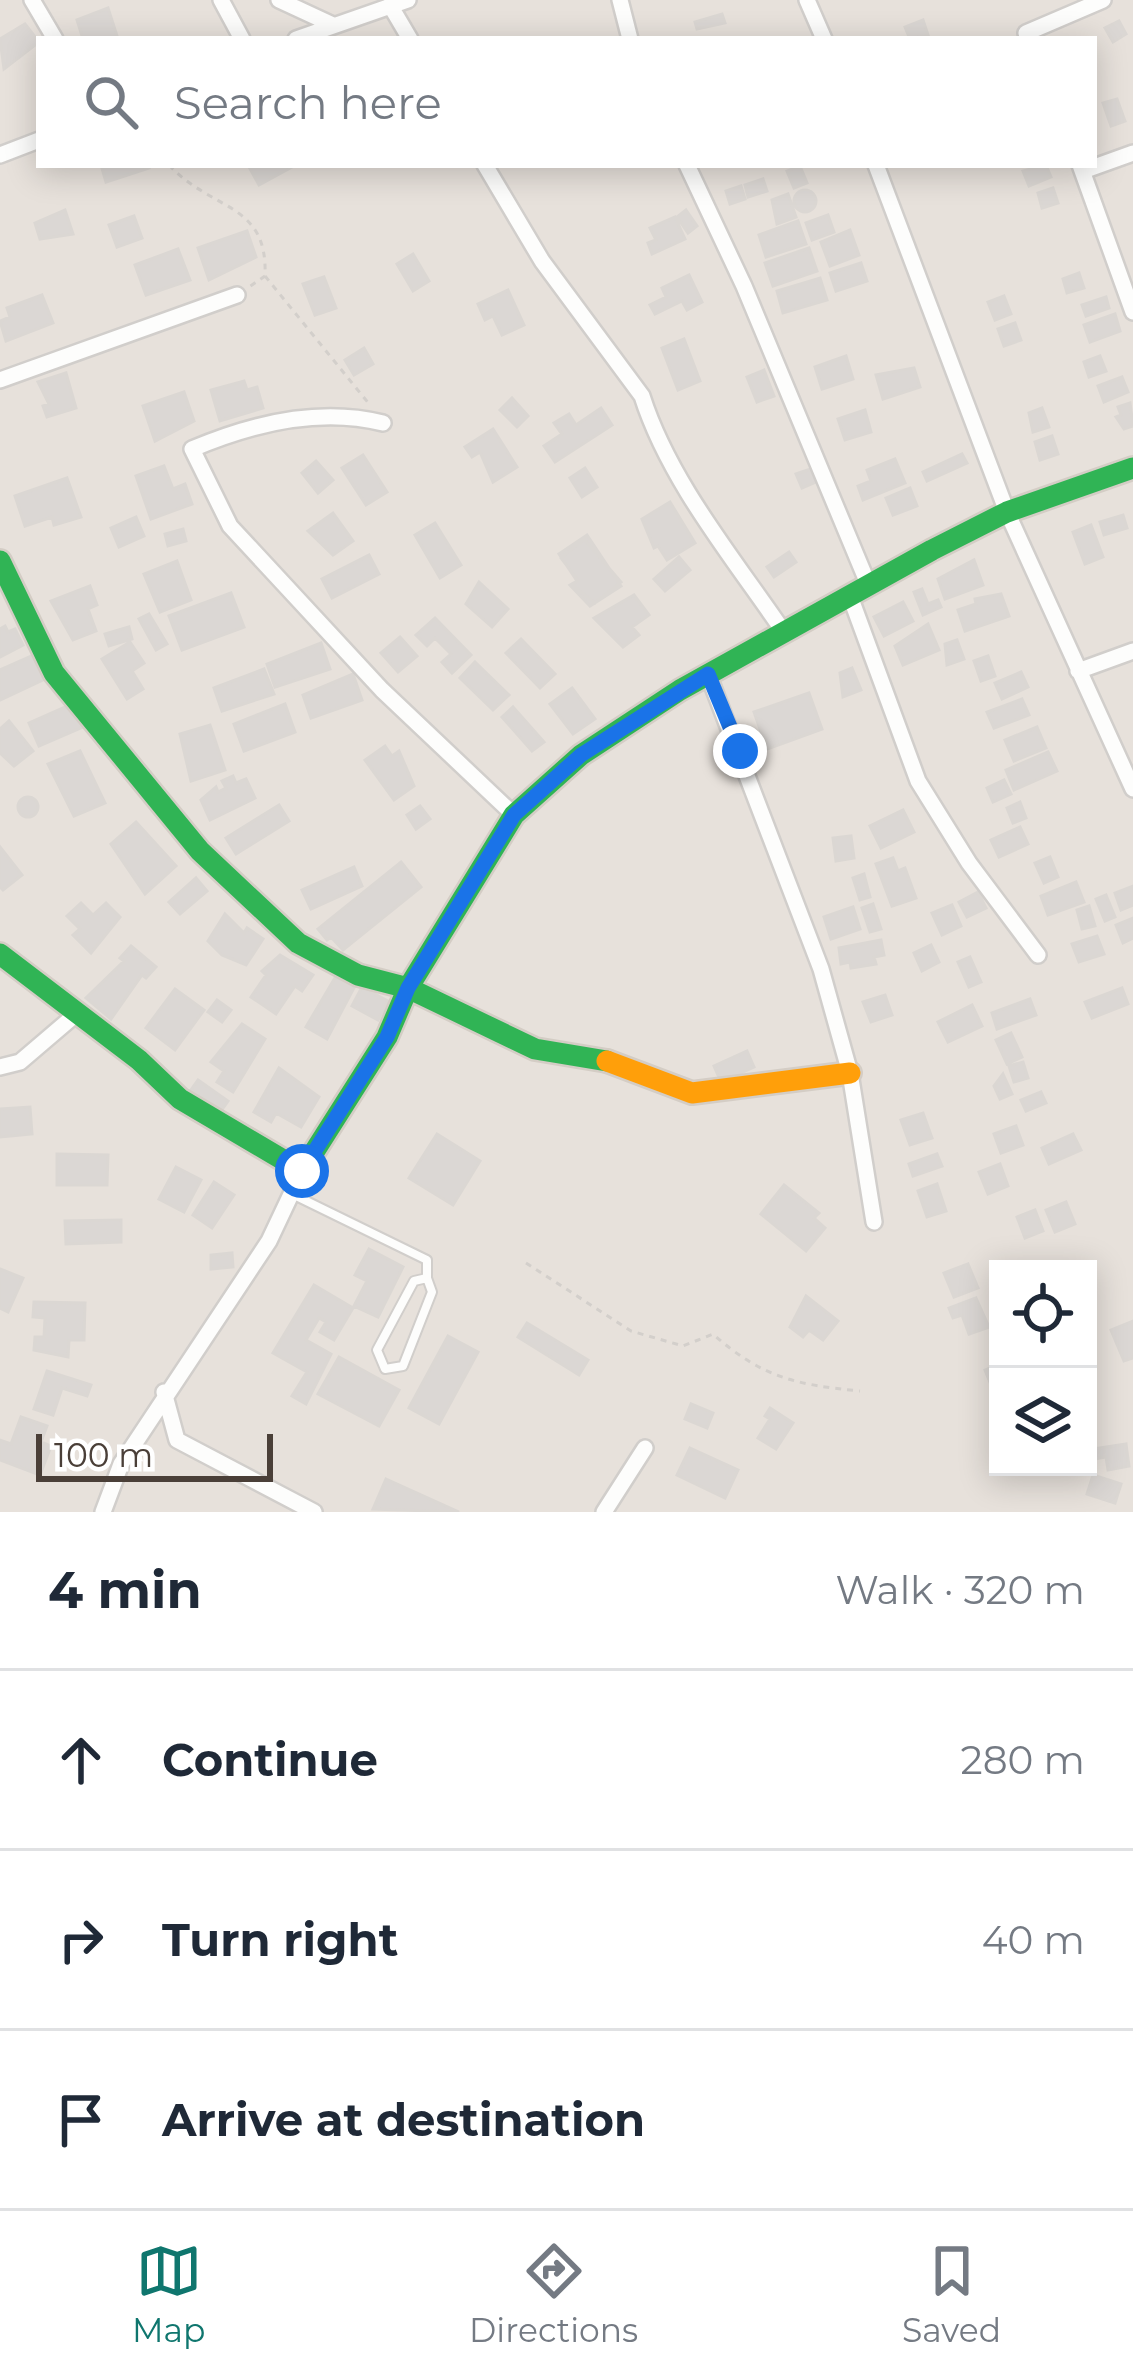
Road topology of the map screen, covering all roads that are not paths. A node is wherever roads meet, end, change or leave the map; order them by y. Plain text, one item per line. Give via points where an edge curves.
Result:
1 (32, 0) edge
2 (221, 0) edge
3 (279, 0) edge
4 (408, 0) edge
5 (620, 0) edge
6 (807, 0) edge
7 (1103, 0) edge
8 (390, 5) junction
9 (333, 25) junction
10 (54, 36) edge
11 (240, 36) edge
12 (304, 36) edge
13 (408, 36) edge
14 (629, 36) edge
15 (823, 36) edge
16 (1023, 36) edge
17 (36, 141) edge
18 (1133, 153) edge
19 (0, 155) edge
20 (1097, 164) edge
21 (487, 168) edge
22 (688, 168) edge
23 (877, 168) edge
24 (1082, 168) edge
25 (237, 295) road end
26 (1133, 312) edge
27 (0, 380) edge
28 (383, 423) road end
29 (1133, 469) edge
30 (1007, 512) junction
31 (0, 561) edge
32 (860, 591) junction
33 (783, 631) junction
34 (1133, 651) edge
35 (1078, 670) junction
36 (708, 674) junction
37 (1133, 789) edge
38 (514, 815) junction
39 (0, 954) edge
40 (1038, 955) dead end
41 (408, 988) junction
42 (75, 1015) junction
43 (0, 1067) edge
44 (850, 1073) junction
45 (302, 1171) junction
46 (294, 1195) junction
47 (874, 1222) dead end
48 (427, 1278) junction
49 (164, 1392) junction
50 (645, 1448) dead end
51 (103, 1512) edge
52 (314, 1512) edge
53 (604, 1512) edge

1 - 10 street
2 - 11 street
3 - 9 street
4 - 8 street
5 - 14 street
6 - 15 street
7 - 16 street
8 - 9 street
8 - 13 street
9 - 12 street
17 - 19 street
18 - 20 street
21 - 33 street via 542,261 643,396 708,520
22 - 32 street via 744,286
23 - 30 street
24 - 26 street
25 - 27 street
28 - 38 street via 340,412 239,429 192,449 230,526 382,690
29 - 30 street
30 - 32 street
30 - 35 street
31 - 41 street via 54,674 200,851 298,943 358,975
32 - 33 street
32 - 40 street via 919,782
33 - 36 street
34 - 35 street
35 - 37 street
36 - 38 street via 581,755
36 - 44 street via 821,969
38 - 41 street
39 - 42 street
41 - 44 street via 535,1049 599,1058 692,1093
41 - 45 street via 387,1037
42 - 43 street via 20,1062
42 - 45 street via 180,1099
44 - 47 street
45 - 46 street
46 - 48 lane via 427,1260
46 - 49 street
48 - 48 lane via 432,1292 403,1366 385,1369 376,1350 414,1281
49 - 51 street
49 - 52 street via 177,1440
50 - 53 street

